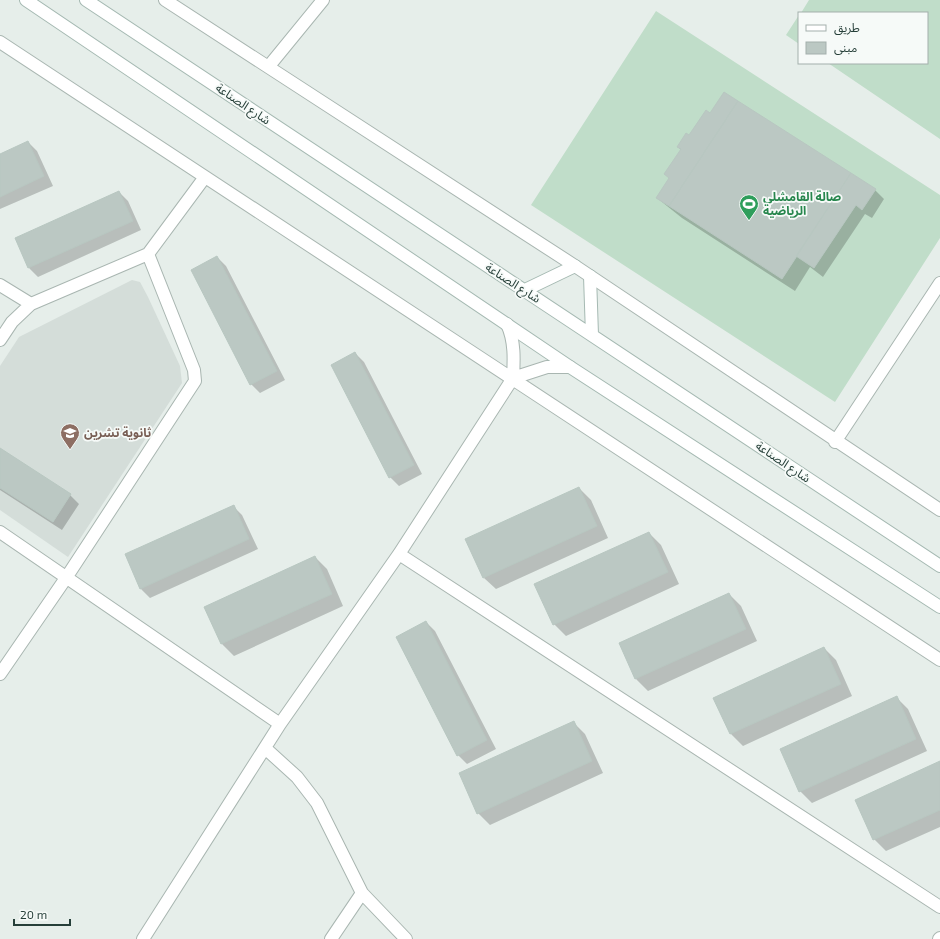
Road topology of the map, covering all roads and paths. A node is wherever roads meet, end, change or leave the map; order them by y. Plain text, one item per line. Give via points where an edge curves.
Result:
1 (26, 0) edge
2 (86, 0) edge
3 (165, 0) edge
4 (324, 0) edge
5 (0, 42) edge
6 (268, 66) junction
7 (205, 176) junction
8 (148, 254) junction
9 (575, 266) junction
10 (590, 276) junction
11 (940, 283) edge
12 (0, 285) edge
13 (525, 290) junction
14 (31, 304) junction
15 (507, 324) junction
16 (592, 335) junction
17 (0, 340) edge
18 (570, 367) junction
19 (513, 378) junction
20 (835, 442) junction
21 (940, 510) edge
22 (0, 532) edge
23 (399, 554) junction
24 (940, 566) edge
25 (66, 578) junction
26 (940, 607) edge
27 (940, 660) edge
28 (0, 674) edge
29 (280, 724) junction
30 (265, 748) junction
31 (362, 894) junction
32 (940, 908) edge
33 (143, 939) edge
34 (331, 939) edge
35 (406, 939) edge

1 - 15 street
2 - 13 street, شارع الصناعة
3 - 6 street
4 - 6 street
5 - 7 street
6 - 9 street
7 - 8 street
7 - 19 street
8 - 14 street
8 - 25 street via 194,370 195,380
9 - 10 street
9 - 13 street
10 - 16 street
10 - 20 street
11 - 20 street
12 - 14 street
13 - 16 street, شارع الصناعة
14 - 17 street via 12,322
15 - 18 street
15 - 19 street via 514,348
16 - 24 street, شارع الصناعة
18 - 19 street via 547,367
18 - 26 street
19 - 23 street
19 - 27 street
20 - 21 street
22 - 25 street
23 - 29 street
23 - 32 street
25 - 28 street
25 - 29 street
29 - 30 street
30 - 31 street via 298,777 317,803
30 - 33 street
31 - 34 street
31 - 35 street

